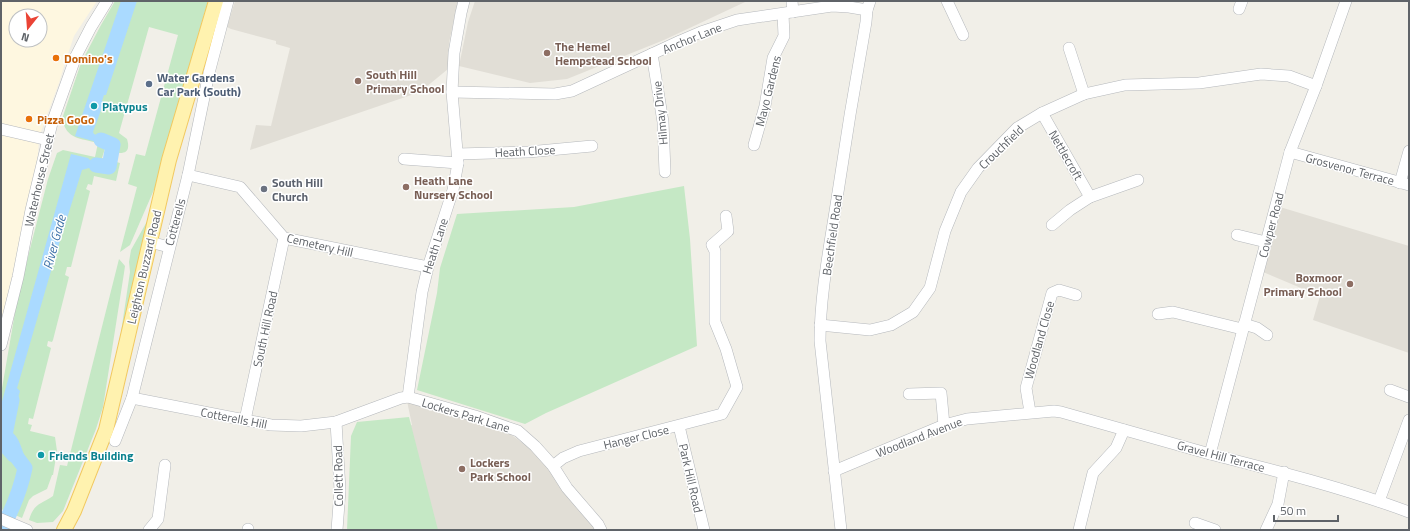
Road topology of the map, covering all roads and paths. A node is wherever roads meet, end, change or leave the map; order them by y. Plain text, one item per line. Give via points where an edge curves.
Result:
1 (107, 1) edge
2 (216, 1) edge
3 (228, 1) edge
4 (464, 1) edge
5 (947, 1) edge
6 (1346, 1) edge
7 (868, 6) edge
8 (789, 9) edge
9 (962, 35) dead end
10 (1068, 48) dead end
11 (652, 54) junction
12 (1316, 86) junction
13 (452, 92) junction
14 (1084, 94) junction
15 (1042, 113) junction
16 (1, 129) edge
17 (48, 140) junction
18 (754, 145) dead end
19 (592, 146) dead end
20 (1409, 151) edge
21 (1290, 152) junction
22 (404, 159) dead end
23 (458, 159) junction
24 (665, 172) dead end
25 (188, 175) junction
26 (1138, 180) dead end
27 (1405, 184) edge
28 (1090, 197) junction
29 (726, 216) dead end
30 (1052, 225) dead end
31 (1237, 235) dead end
32 (284, 238) junction
33 (150, 242) junction
34 (1266, 242) junction
35 (169, 247) junction
36 (428, 267) junction
37 (1076, 295) dead end
38 (1158, 314) dead end
39 (4, 323) edge
40 (820, 326) junction
41 (1243, 326) junction
42 (1267, 335) dead end
43 (1, 345) edge
44 (1390, 390) dead end
45 (909, 394) dead end
46 (408, 397) junction
47 (1409, 397) edge
48 (132, 398) junction
49 (1030, 412) junction
50 (245, 420) junction
51 (1409, 420) edge
52 (336, 422) junction
53 (944, 425) junction
54 (679, 426) junction
55 (1124, 430) junction
56 (115, 440) dead end
57 (1210, 454) junction
58 (165, 466) dead end
59 (553, 466) junction
60 (834, 471) junction
61 (1284, 472) junction
62 (1379, 501) junction
63 (1409, 512) edge
64 (1, 520) edge
65 (1195, 523) dead end
66 (22, 528) edge
67 (64, 530) edge
68 (149, 530) edge
69 (336, 530) edge
70 (601, 530) edge
71 (704, 530) edge
72 (841, 530) edge
73 (1079, 530) edge
74 (1215, 530) edge
75 (1266, 530) edge

1 - 17 street, Waterhouse Street via 76,56
2 - 33 main road, Leighton Buzzard Road via 169,160
3 - 25 street, Cotterells via 209,73
4 - 13 street, Heath Lane via 454,53
5 - 9 street
6 - 12 street, Cowper Road
7 - 8 street, Anchor Lane
7 - 40 street, Beechfield Road via 852,98
8 - 11 street, Anchor Lane via 737,20 701,32
8 - 18 street, Mayo Gardens via 784,36 774,58
10 - 14 street
11 - 13 street, Anchor Lane via 572,91 555,94
11 - 24 street, Hilmay Drive via 663,122
12 - 14 street, Crouchfield via 1289,76 1261,74 1199,83 1124,85
12 - 21 street, Cowper Road
13 - 23 street, Heath Lane
14 - 15 street, Crouchfield
15 - 28 street, Nettlecroft
15 - 40 street, Crouchfield via 1017,128 978,168 961,192 945,231 930,288 913,312 891,325 870,330
16 - 17 street
17 - 39 street, Waterhouse Street via 18,277
19 - 23 street, Heath Close
20 - 27 street
21 - 27 street, Grosvenor Terrace
21 - 34 street, Cowper Road
22 - 23 street, Heath Close
23 - 36 street, Heath Lane via 453,190
25 - 32 street, Cemetery Hill via 240,187
25 - 35 street, Cotterells
26 - 28 street
28 - 30 street
29 - 54 street, Hanger Close via 728,231 712,245 715,251 715,322 737,387 722,414
31 - 34 street
32 - 36 street, Cemetery Hill
32 - 50 street, South Hill Road
33 - 35 street
33 - 67 main road, Leighton Buzzard Road via 106,430
34 - 41 street, Cowper Road
35 - 48 street, Cotterells
36 - 46 street, Heath Lane via 422,292
37 - 49 street, Woodland Close via 1059,290 1052,293 1026,388
38 - 41 street via 1173,312
39 - 43 street, Waterhouse Street
40 - 60 street, Beechfield Road
41 - 42 street via 1257,328
41 - 57 street, Cowper Road
44 - 47 street
45 - 53 street via 941,393
46 - 52 street, Lockers Park Lane
46 - 59 street, Lockers Park Lane via 518,431
48 - 50 street, Cotterells Hill
48 - 56 street, Cotterells
49 - 53 street, Woodland Avenue via 968,418
49 - 55 street, Gravel Hill Terrace via 1061,412
50 - 52 street, Cotterells Hill via 271,425 301,426
51 - 62 street
52 - 69 street, Collett Road via 340,490
53 - 60 street, Woodland Avenue
54 - 59 street, Hanger Close via 579,451
54 - 71 street, Park Hill Road
55 - 57 street, Gravel Hill Terrace
55 - 73 street via 1116,448 1093,473
57 - 61 street, Gravel Hill Terrace
58 - 68 street via 158,519
59 - 70 street, Lockers Park Lane
60 - 72 street, Beechfield Road
61 - 62 street, Gravel Hill Terrace
61 - 75 street via 1278,504
62 - 63 street, Gravel Hill Terrace
64 - 66 street
65 - 74 street

